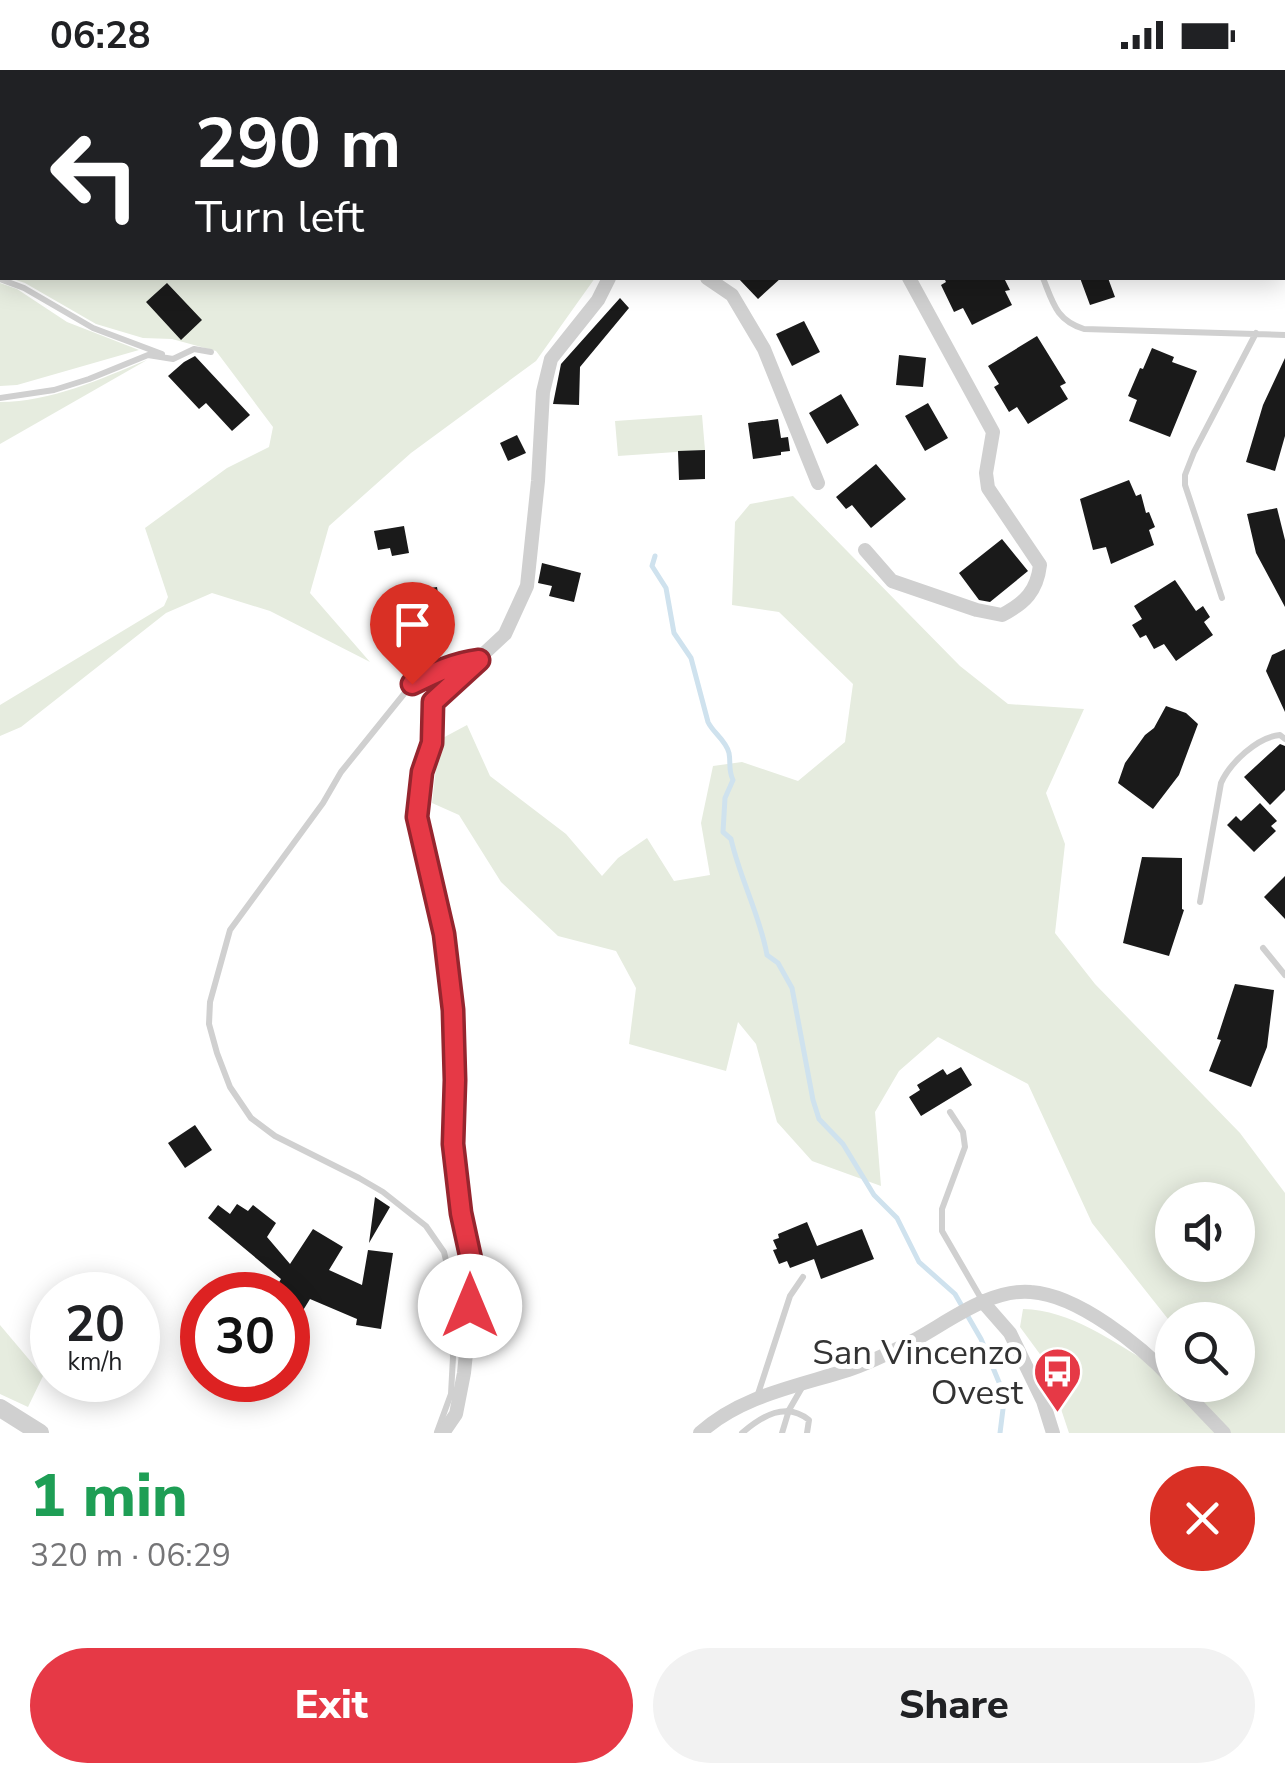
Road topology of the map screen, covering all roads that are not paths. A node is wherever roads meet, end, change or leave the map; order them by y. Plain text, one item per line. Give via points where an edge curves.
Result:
1 (3, 280) edge
2 (608, 280) edge
3 (710, 280) edge
4 (910, 280) edge
5 (1044, 280) edge
6 (1256, 333) junction
7 (1285, 335) edge
8 (210, 352) dead end
9 (173, 359) junction
10 (0, 398) edge
11 (818, 483) dead end
12 (865, 550) dead end
13 (1222, 598) dead end
14 (479, 660) junction
15 (1285, 738) edge
16 (1200, 902) dead end
17 (1263, 948) dead end
18 (1285, 975) edge
19 (950, 1112) dead end
20 (802, 1277) dead end
21 (970, 1307) junction
22 (1155, 1361) edge
23 (806, 1382) junction
24 (756, 1398) junction
25 (1194, 1402) edge
26 (0, 1408) edge
27 (789, 1410) junction
28 (40, 1433) edge
29 (440, 1433) edge
30 (700, 1433) edge
31 (742, 1433) edge
32 (782, 1433) edge
33 (807, 1433) edge
34 (1052, 1433) edge
35 (1224, 1433) edge

1 - 9 lane via 92,328
2 - 14 street via 551,359 528,586 505,634
3 - 11 street via 732,294 764,349
4 - 12 street via 993,432 988,488 1040,565 1038,581 1016,608 990,612 892,581
5 - 6 lane via 1058,314 1084,329
6 - 7 lane
6 - 13 lane via 1185,476
8 - 9 lane via 194,349
9 - 10 lane via 148,355 54,390
14 - 29 street via 433,702 417,817 444,934 453,1010 453,1144 474,1273 456,1414
14 - 29 lane via 412,684 341,772 230,930 210,1002 216,1053 252,1118 383,1192 426,1226 444,1252 454,1357
15 - 16 lane via 1270,736 1226,771
17 - 18 lane
19 - 21 lane via 965,1147 942,1209 942,1231
20 - 24 lane
21 - 22 street via 1030,1292 1064,1300
21 - 23 street via 905,1346
21 - 34 street via 1010,1333
23 - 24 street
23 - 27 lane
24 - 30 street
25 - 35 street
26 - 28 street
27 - 31 lane via 757,1420
27 - 32 lane
27 - 33 lane via 810,1420

